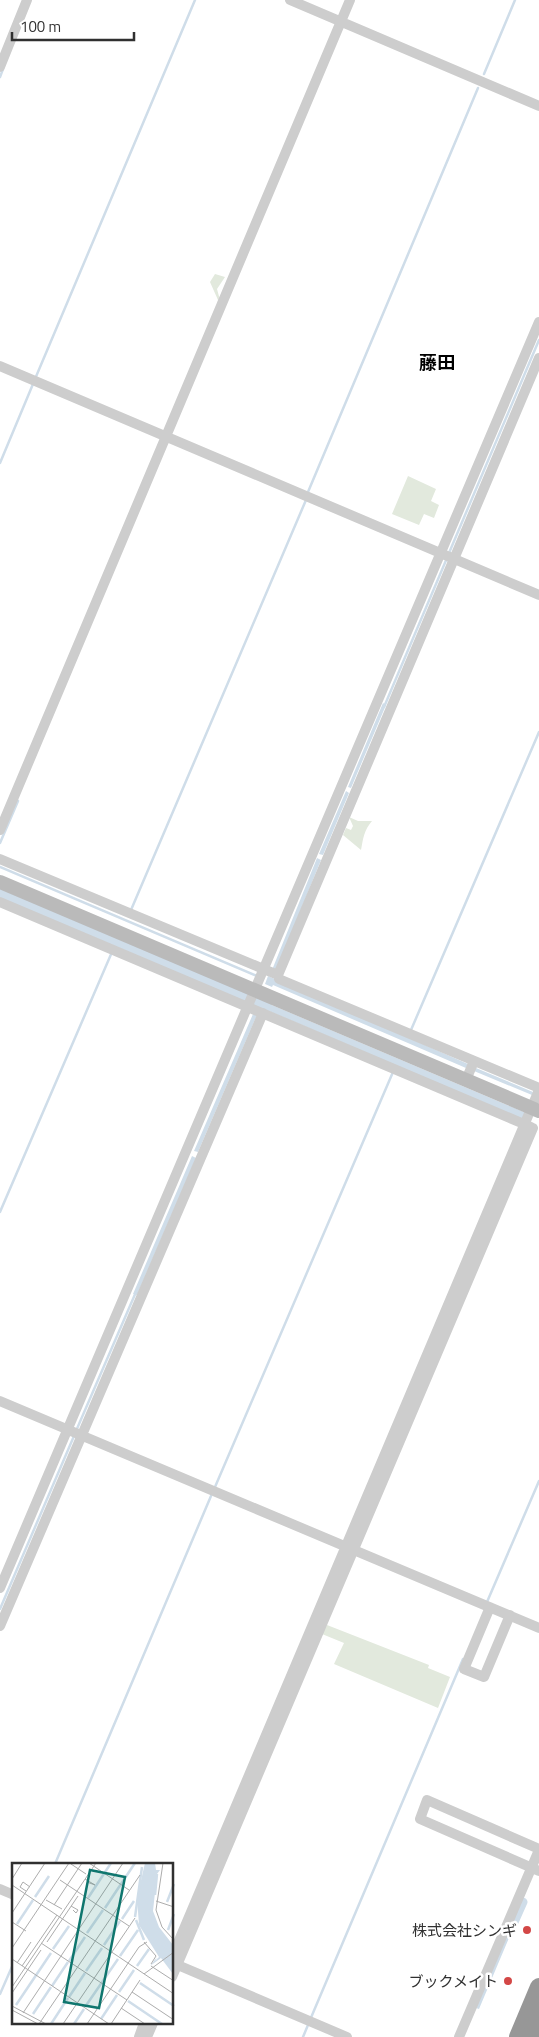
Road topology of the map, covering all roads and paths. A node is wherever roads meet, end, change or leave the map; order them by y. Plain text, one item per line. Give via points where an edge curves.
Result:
1 (27, 0) edge
2 (290, 0) edge
3 (350, 0) edge
4 (343, 23) junction
5 (0, 67) edge
6 (539, 106) edge
7 (539, 322) edge
8 (539, 358) edge
9 (0, 366) edge
10 (169, 438) junction
11 (448, 556) junction
12 (539, 595) edge
13 (0, 830) edge
14 (0, 859) edge
15 (0, 882) edge
16 (0, 902) edge
17 (261, 990) junction
18 (470, 1069) junction
19 (534, 1110) edge
20 (195, 1154) junction
21 (133, 1297) junction
22 (0, 1401) edge
23 (76, 1432) junction
24 (351, 1549) junction
25 (0, 1588) edge
26 (490, 1607) junction
27 (510, 1615) junction
28 (0, 1626) edge
29 (539, 1628) edge
30 (539, 1849) edge
31 (535, 1869) edge
32 (0, 1889) edge
33 (12, 1894) edge
34 (174, 1962) edge
35 (539, 1987) edge
36 (539, 2019) edge
37 (144, 2024) edge
38 (153, 2024) edge
39 (139, 2037) edge
40 (147, 2037) edge
41 (347, 2037) edge
42 (459, 2037) edge
43 (518, 2037) edge
44 (532, 2037) edge

1 - 5 street
2 - 4 street
3 - 4 street
4 - 6 street
4 - 10 street
7 - 11 street
8 - 11 street
9 - 10 street
10 - 11 street
10 - 13 street
11 - 12 street
11 - 17 street
11 - 17 street
14 - 17 street via 129,914
15 - 17 street
16 - 17 street
17 - 18 street
17 - 18 street via 280,979
17 - 19 street
17 - 20 street
17 - 20 street
18 - 19 street
18 - 19 street
19 - 24 street
20 - 21 street
20 - 21 street
21 - 23 street
21 - 23 street
22 - 23 street
23 - 24 street
23 - 25 street
23 - 28 street
24 - 26 street
24 - 34 street
26 - 27 street
26 - 27 street via 464,1668 484,1677
27 - 29 street
30 - 31 street
30 - 31 street via 427,1800 420,1818
31 - 42 street
32 - 33 street
34 - 41 street
35 - 43 highway
36 - 44 highway
37 - 39 street
38 - 40 street

